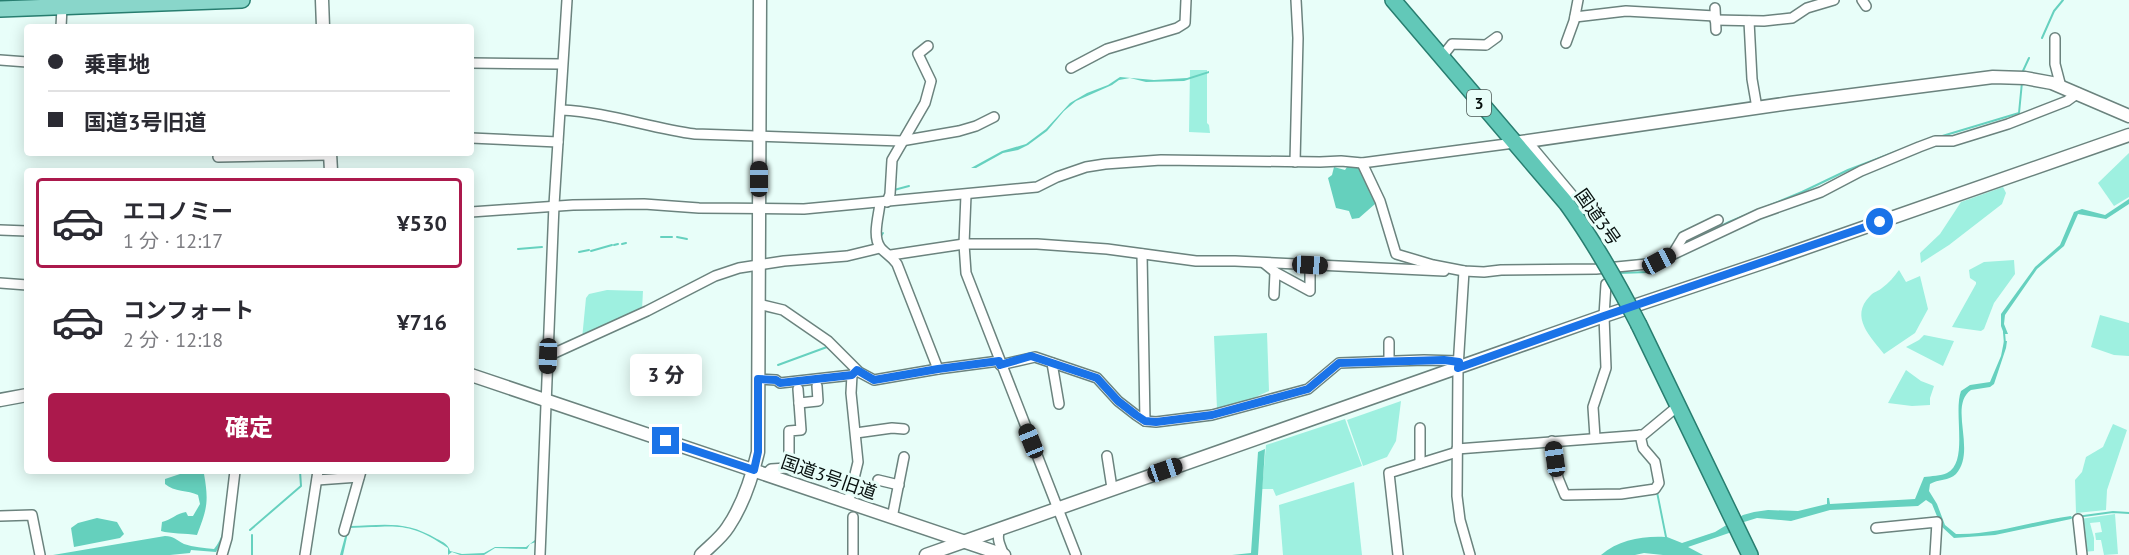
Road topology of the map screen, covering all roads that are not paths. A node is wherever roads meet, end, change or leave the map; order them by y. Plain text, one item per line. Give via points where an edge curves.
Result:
1 (242, 0) edge
2 (322, 0) edge
3 (567, 0) edge
4 (760, 0) edge
5 (1186, 0) edge
6 (1296, 0) edge
7 (1393, 0) edge
8 (1578, 0) edge
9 (1834, 0) edge
10 (72, 5) edge
11 (0, 9) edge
12 (1575, 17) junction
13 (1749, 21) junction
14 (62, 24) edge
15 (323, 24) edge
16 (1497, 37) dead end
17 (2055, 38) dead end
18 (1566, 43) dead end
19 (928, 46) dead end
20 (1441, 58) junction
21 (0, 60) edge
22 (24, 62) edge
23 (474, 63) edge
24 (562, 64) junction
25 (1071, 68) dead end
26 (2061, 87) junction
27 (2078, 93) junction
28 (1757, 108) junction
29 (561, 110) junction
30 (2129, 116) edge
31 (994, 117) dead end
32 (759, 135) junction
33 (2129, 135) edge
34 (474, 138) edge
35 (901, 141) junction
36 (558, 142) junction
37 (1521, 142) junction
38 (255, 156) edge
39 (218, 157) dead end
40 (1295, 162) junction
41 (1362, 163) junction
42 (966, 195) junction
43 (884, 203) junction
44 (554, 205) junction
45 (759, 210) junction
46 (474, 212) edge
47 (1587, 217) dead end
48 (1718, 220) dead end
49 (0, 230) edge
50 (24, 231) edge
51 (964, 244) junction
52 (880, 248) junction
53 (1674, 252) junction
54 (1142, 254) junction
55 (891, 255) junction
56 (1264, 263) junction
57 (759, 264) junction
58 (1310, 265) junction
59 (1453, 269) junction
60 (1464, 271) junction
61 (1275, 272) junction
62 (0, 283) edge
63 (1606, 284) dead end
64 (24, 285) edge
65 (1274, 295) dead end
66 (758, 304) junction
67 (1604, 316) junction
68 (1389, 342) dead end
69 (548, 356) junction
70 (1389, 360) junction
71 (1000, 363) junction
72 (1052, 363) junction
73 (1459, 365) junction
74 (938, 369) junction
75 (854, 372) junction
76 (474, 376) edge
77 (758, 379) junction
78 (817, 386) dead end
79 (798, 389) dead end
80 (24, 396) edge
81 (0, 400) edge
82 (547, 400) junction
83 (799, 403) junction
84 (1059, 404) dead end
85 (1678, 406) junction
86 (1145, 421) junction
87 (1420, 428) dead end
88 (904, 429) dead end
89 (856, 433) junction
90 (1640, 435) junction
91 (1595, 437) junction
92 (1552, 441) junction
93 (1457, 450) junction
94 (1107, 456) dead end
95 (904, 457) dead end
96 (1420, 463) junction
97 (754, 470) junction
98 (235, 474) edge
99 (360, 474) edge
100 (766, 474) junction
101 (317, 476) edge
102 (878, 480) dead end
103 (899, 485) junction
104 (1112, 488) junction
105 (848, 503) junction
106 (1058, 508) junction
107 (0, 516) edge
108 (853, 517) dead end
109 (892, 518) junction
110 (2078, 519) dead end
111 (1882, 525) dead end
112 (1000, 528) junction
113 (344, 531) dead end
114 (963, 542) junction
115 (987, 553) edge
116 (40, 555) edge
117 (222, 555) edge
118 (305, 555) edge
119 (540, 555) edge
120 (701, 555) edge
121 (853, 555) edge
122 (926, 555) edge
123 (1004, 555) edge
124 (1076, 555) edge
125 (1398, 555) edge
126 (1470, 555) edge
127 (1750, 555) edge
128 (1935, 555) edge
129 (2082, 555) edge

1 - 10 main road
2 - 15 street
3 - 24 street
4 - 32 street
5 - 25 street via 1185,23 1177,28 1107,49
6 - 40 street
7 - 20 highway, 国道3号 / 3
8 - 12 street
9 - 13 street via 1792,18
10 - 11 main road
10 - 14 street
12 - 13 street via 1626,11
12 - 18 street
13 - 28 street
16 - 20 street via 1486,45 1452,44
17 - 26 street via 2055,64
19 - 35 street via 918,54 931,81 925,103
20 - 37 highway, 国道3号 / 3
21 - 22 street
23 - 24 street
24 - 29 street
26 - 27 street
26 - 28 street via 2022,78 1982,78
27 - 30 street
27 - 53 street via 2008,124 1919,147
28 - 37 street
29 - 32 street via 589,111 685,132
29 - 36 street
31 - 35 street via 976,126
32 - 35 street
32 - 45 street
33 - 67 street
34 - 36 street
35 - 43 street via 892,160 890,194
36 - 44 street
37 - 41 street
37 - 47 street via 1583,207
37 - 85 highway, 国道3号 / 3, bridge via 1589,234 1614,276
38 - 39 street
40 - 41 street
40 - 42 street via 1161,160 1105,164 1086,167 1036,187
41 - 59 street via 1380,201 1396,254
42 - 43 street
42 - 51 street
43 - 45 street
43 - 52 street via 876,232
44 - 45 street via 644,204
44 - 46 street
44 - 69 street
45 - 57 street
48 - 53 street via 1683,237
49 - 50 street
51 - 54 street via 1036,244
51 - 55 street
51 - 71 street via 966,273
52 - 55 street
52 - 57 street via 847,256
53 - 60 street via 1647,264 1628,267
54 - 56 street via 1196,261
54 - 86 street
55 - 74 street
56 - 58 street
56 - 61 street
57 - 66 street
57 - 69 street via 715,276
58 - 59 street via 1439,272
58 - 61 street via 1310,291
59 - 60 street
60 - 73 street
61 - 65 street
62 - 64 street
63 - 67 street
66 - 75 street via 783,310 828,341
66 - 77 street
67 - 73 street
67 - 91 street via 1606,368 1593,407
68 - 70 street
69 - 82 street
70 - 73 street
70 - 86 street via 1339,363 1308,389 1238,409
71 - 72 street via 1031,356
71 - 74 street
71 - 106 street
72 - 84 street
72 - 86 street via 1097,378 1118,401
73 - 93 street
73 - 104 street
74 - 75 street via 874,380
75 - 77 street via 780,383
75 - 89 street via 851,393
76 - 82 street, 国道3号旧道
77 - 97 street via 758,452
78 - 83 street via 818,401
79 - 83 street
80 - 81 street
82 - 97 street, 国道3号旧道
82 - 119 street
83 - 100 street via 801,430 789,431 788,468 771,469
85 - 90 street
85 - 127 highway, 国道3号 / 3
87 - 96 street
88 - 89 street
89 - 105 street via 858,462
90 - 91 street
90 - 92 street via 1643,448 1655,462 1659,483 1655,489 1621,494 1565,495
91 - 92 street
92 - 93 street
93 - 96 street
93 - 126 street via 1457,496
94 - 104 street
95 - 103 street
96 - 125 street via 1389,473
97 - 100 street, 国道3号旧道
97 - 120 street via 728,528
98 - 117 street
99 - 101 street
99 - 113 street
100 - 105 street, 国道3号旧道
101 - 118 street
102 - 103 street
103 - 109 street
104 - 106 street
105 - 109 street, 国道3号旧道
106 - 112 street
106 - 124 street
107 - 116 street via 32,514
108 - 121 street
109 - 114 street, 国道3号旧道
110 - 129 street
111 - 128 street via 1937,522
112 - 114 street
112 - 123 street via 998,543
114 - 115 street, 国道3号旧道
114 - 122 street
115 - 123 street, 国道3号旧道

